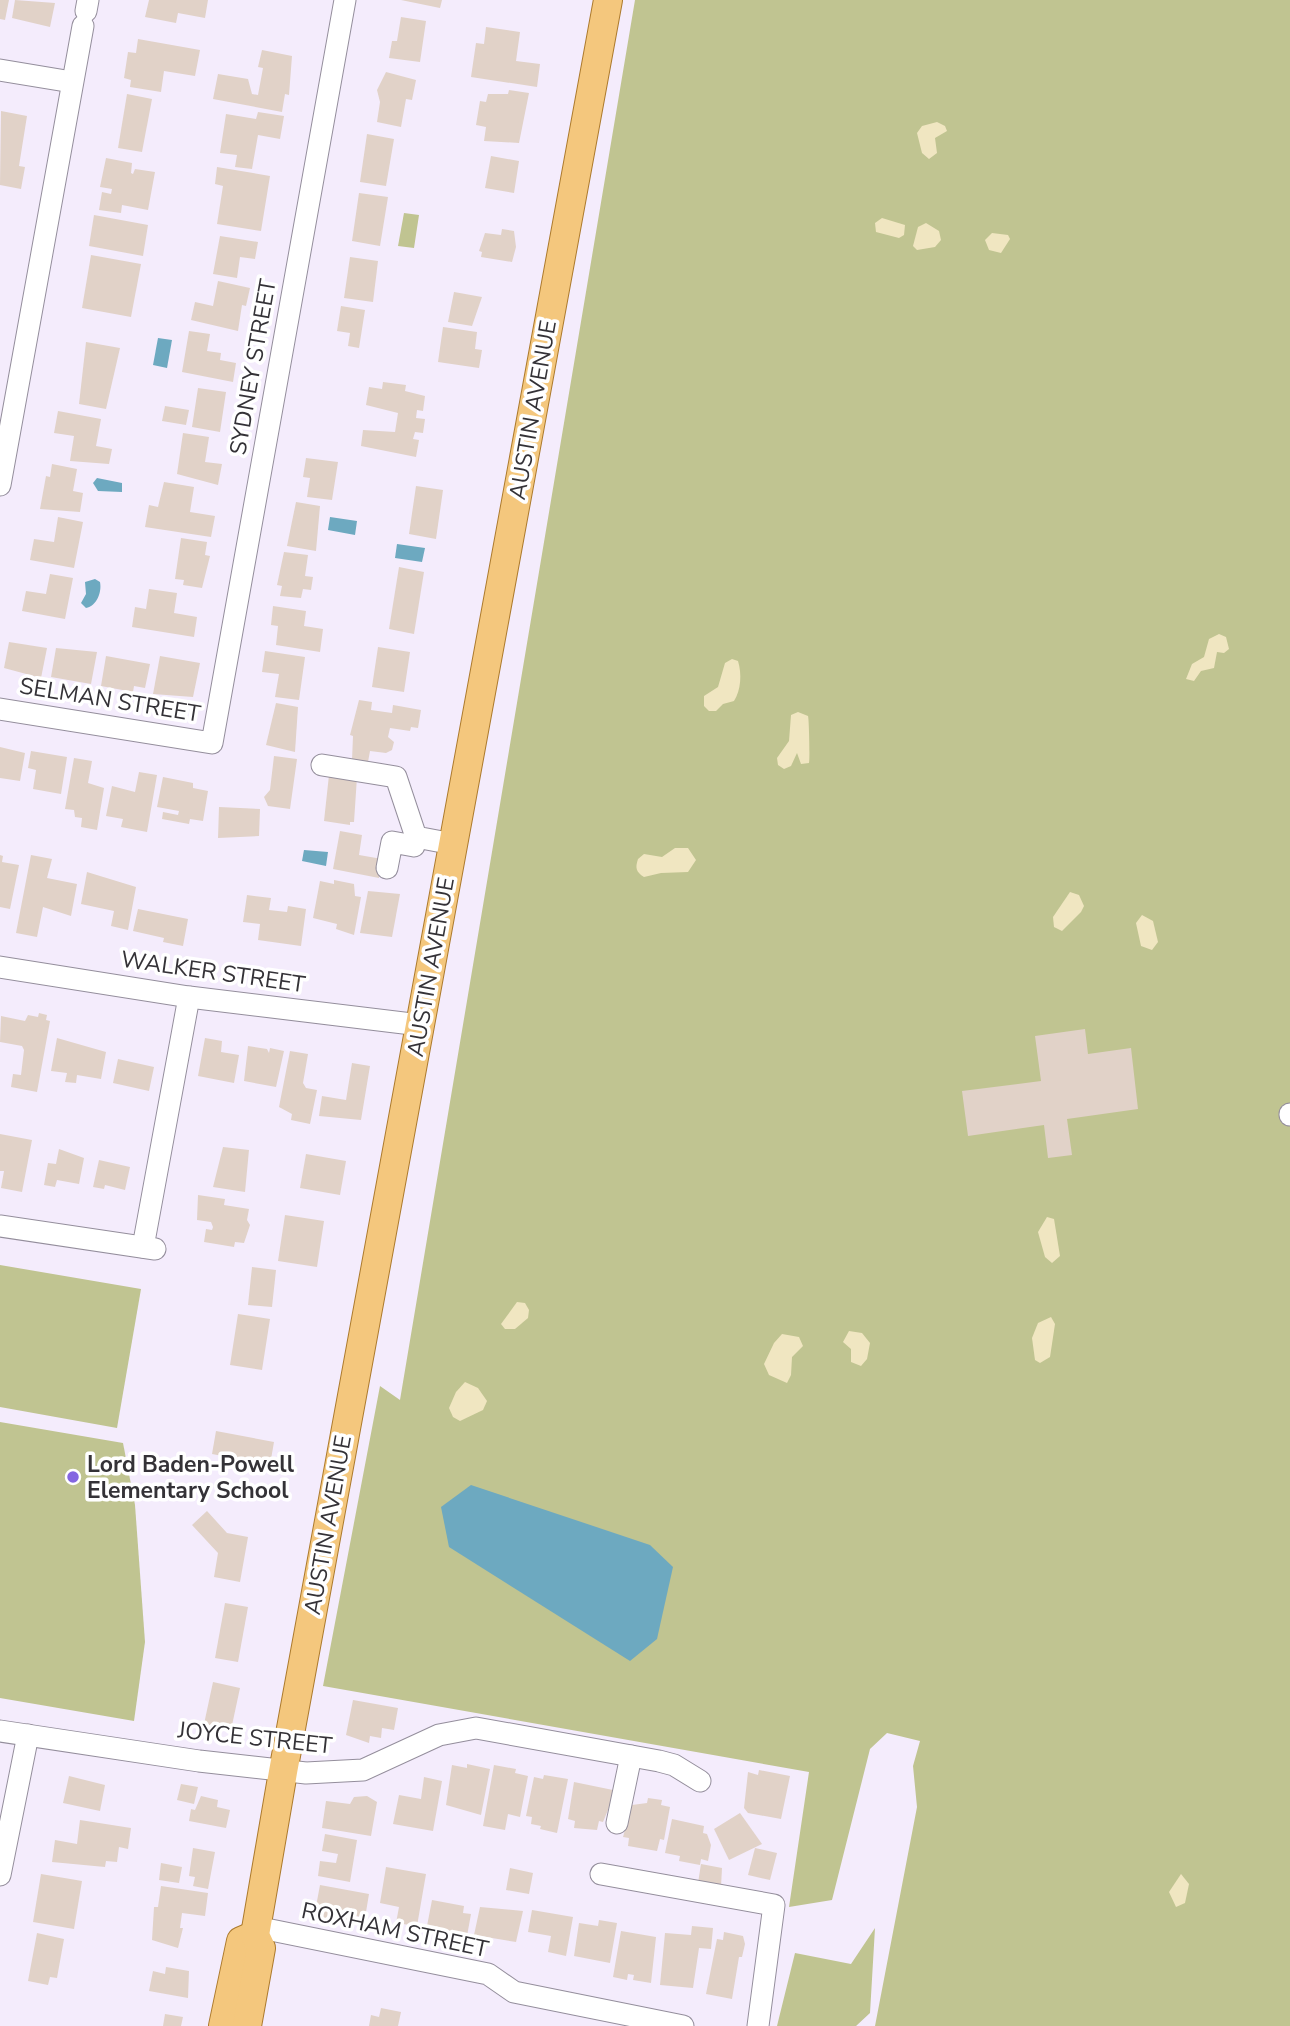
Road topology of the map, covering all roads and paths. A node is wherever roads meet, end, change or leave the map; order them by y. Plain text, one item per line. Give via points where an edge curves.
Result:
1 (345, 0) edge
2 (608, 0) edge
3 (86, 12) edge
4 (0, 70) edge
5 (72, 82) junction
6 (3, 453) edge
7 (0, 485) edge
8 (0, 709) edge
9 (212, 743) joint
10 (322, 765) dead end
11 (416, 838) junction
12 (453, 844) junction
13 (387, 868) dead end
14 (0, 967) edge
15 (189, 997) junction
16 (420, 1025) junction
17 (0, 1226) edge
18 (0, 1731) edge
19 (28, 1735) junction
20 (631, 1756) junction
21 (283, 1772) junction
22 (700, 1781) dead end
23 (617, 1823) dead end
24 (601, 1874) dead end
25 (0, 1875) edge
26 (255, 1931) junction
27 (631, 2020) edge
28 (223, 2026) edge
29 (247, 2026) edge
30 (683, 2026) edge
31 (758, 2026) edge

1 - 9 street, SYDNEY STREET
2 - 12 main road, AUSTIN AVENUE
3 - 5 street
4 - 5 street
5 - 6 street
6 - 7 street
8 - 9 street, SELMAN STREET
10 - 11 street via 396,777
11 - 12 street
11 - 13 street via 414,846 392,842
12 - 16 main road, AUSTIN AVENUE
14 - 15 street, WALKER STREET
15 - 16 street, WALKER STREET
15 - 17 street via 149,1248
16 - 21 main road, AUSTIN AVENUE
18 - 19 street, JOYCE STREET
19 - 21 street, JOYCE STREET
19 - 25 street
20 - 21 street, JOYCE STREET via 477,1728 439,1735 363,1770
20 - 22 street, JOYCE STREET via 674,1765
20 - 23 street
21 - 26 main road, AUSTIN AVENUE
24 - 31 street via 774,1905
26 - 27 street, ROXHAM STREET via 488,1974 514,1992
26 - 28 main road, AUSTIN AVENUE via 241,1941
26 - 29 main road, AUSTIN AVENUE via 261,1948
27 - 30 street, ROXHAM STREET

